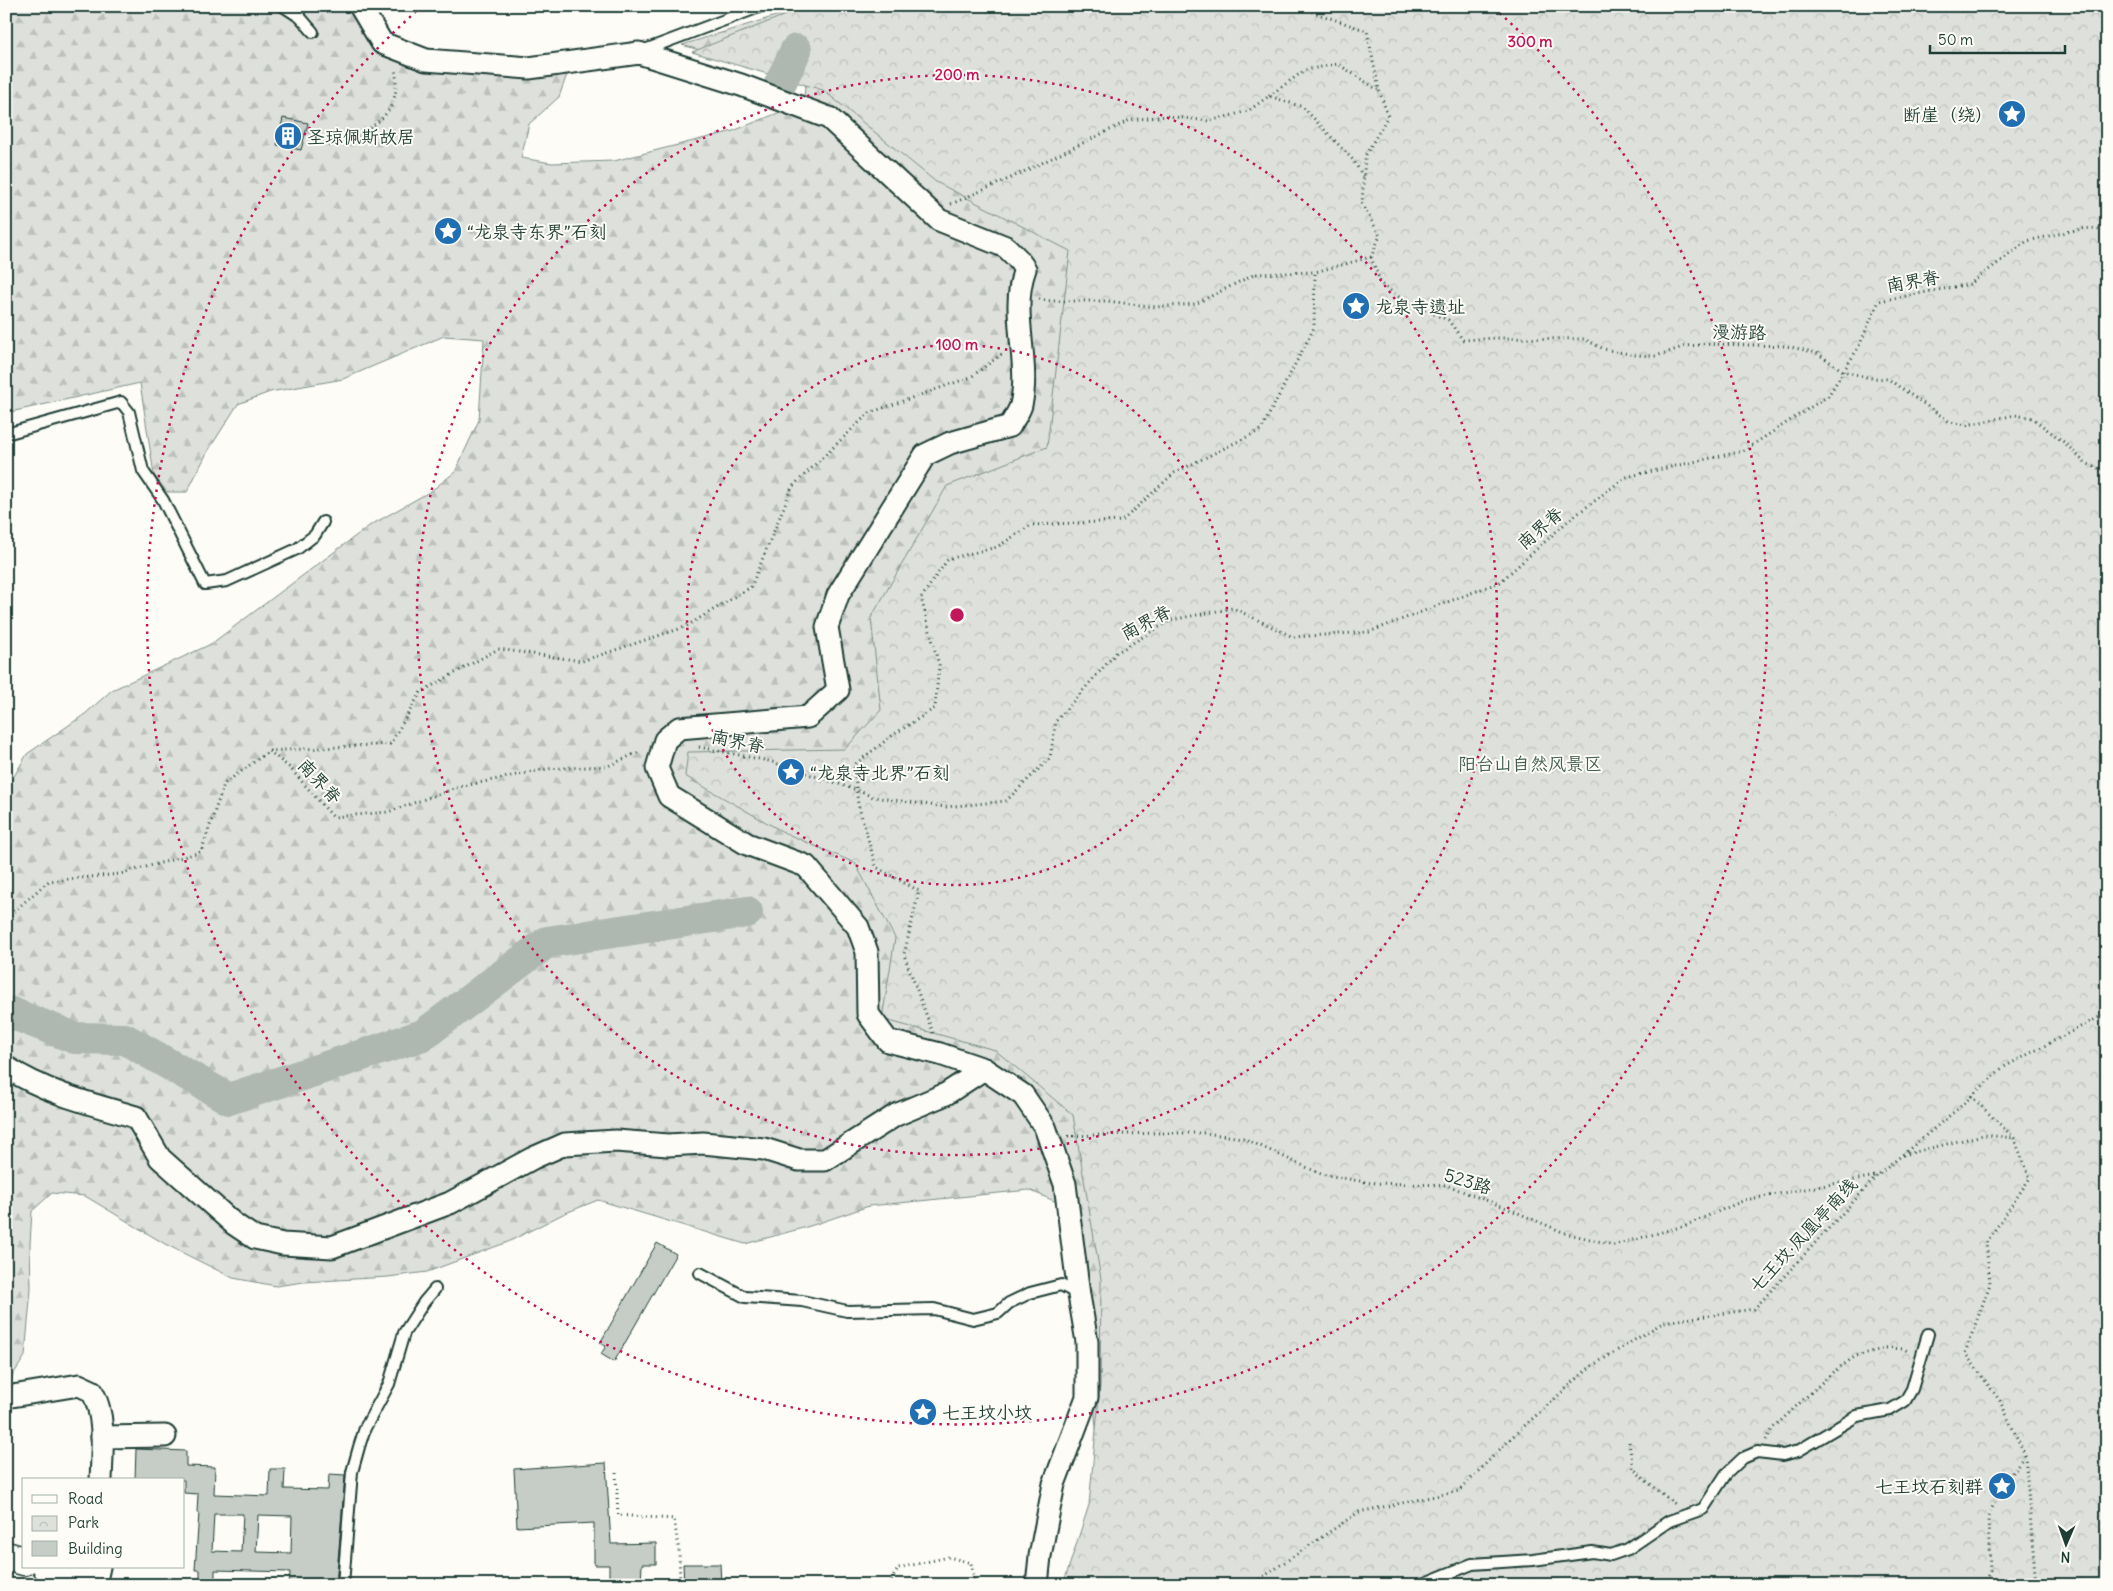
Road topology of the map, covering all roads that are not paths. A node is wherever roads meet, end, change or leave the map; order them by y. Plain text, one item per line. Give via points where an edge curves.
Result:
1 (284, 6) edge
2 (360, 6) edge
3 (762, 6) edge
4 (312, 32) dead end
5 (639, 52) junction
6 (6, 434) edge
7 (323, 522) dead end
8 (6, 1067) edge
9 (984, 1069) junction
10 (700, 1273) dead end
11 (435, 1289) dead end
12 (1079, 1295) junction
13 (1928, 1334) dead end
14 (6, 1397) edge
15 (165, 1436) dead end
16 (102, 1437) junction
17 (102, 1478) edge
18 (6, 1556) edge
19 (22, 1560) edge
20 (49, 1568) edge
21 (99, 1568) edge
22 (90, 1585) edge
23 (96, 1585) edge
24 (344, 1585) edge
25 (1037, 1585) edge
26 (1420, 1585) edge

1 - 4 lane via 300,17
2 - 5 street via 382,43 426,60 529,68
3 - 5 lane
5 - 9 street via 829,118 939,220 1006,247 1025,269 1019,286 1023,371 1021,406 1010,426 950,443 925,455 838,595 827,627 838,690 808,717 679,728 665,740 657,768 669,796 747,844 806,866 858,927 867,952 868,1014 888,1041
6 - 7 lane via 121,402 129,412 143,471 163,500 206,584 227,581 298,549
8 - 9 street via 64,1096 136,1118 160,1158 254,1238 283,1244 332,1247 450,1203 565,1144 616,1141 668,1145 703,1143 764,1149 799,1160 825,1160 896,1115 946,1094
9 - 12 street via 1023,1095 1045,1127 1065,1184
10 - 12 lane via 745,1297 802,1301 847,1310 934,1309 973,1319 998,1313 1009,1303 1061,1285
11 - 24 lane via 404,1332 389,1384 365,1428 352,1472
12 - 25 street via 1087,1342 1086,1397 1054,1484
13 - 26 lane via 1905,1402 1890,1410 1857,1416 1798,1451 1783,1455 1757,1452 1743,1458 1726,1474 1703,1509 1669,1521 1628,1549 1611,1555 1592,1552 1472,1564
14 - 16 street via 79,1385 92,1391 97,1400
15 - 16 street
16 - 17 street
18 - 19 street
20 - 22 street
21 - 23 street

